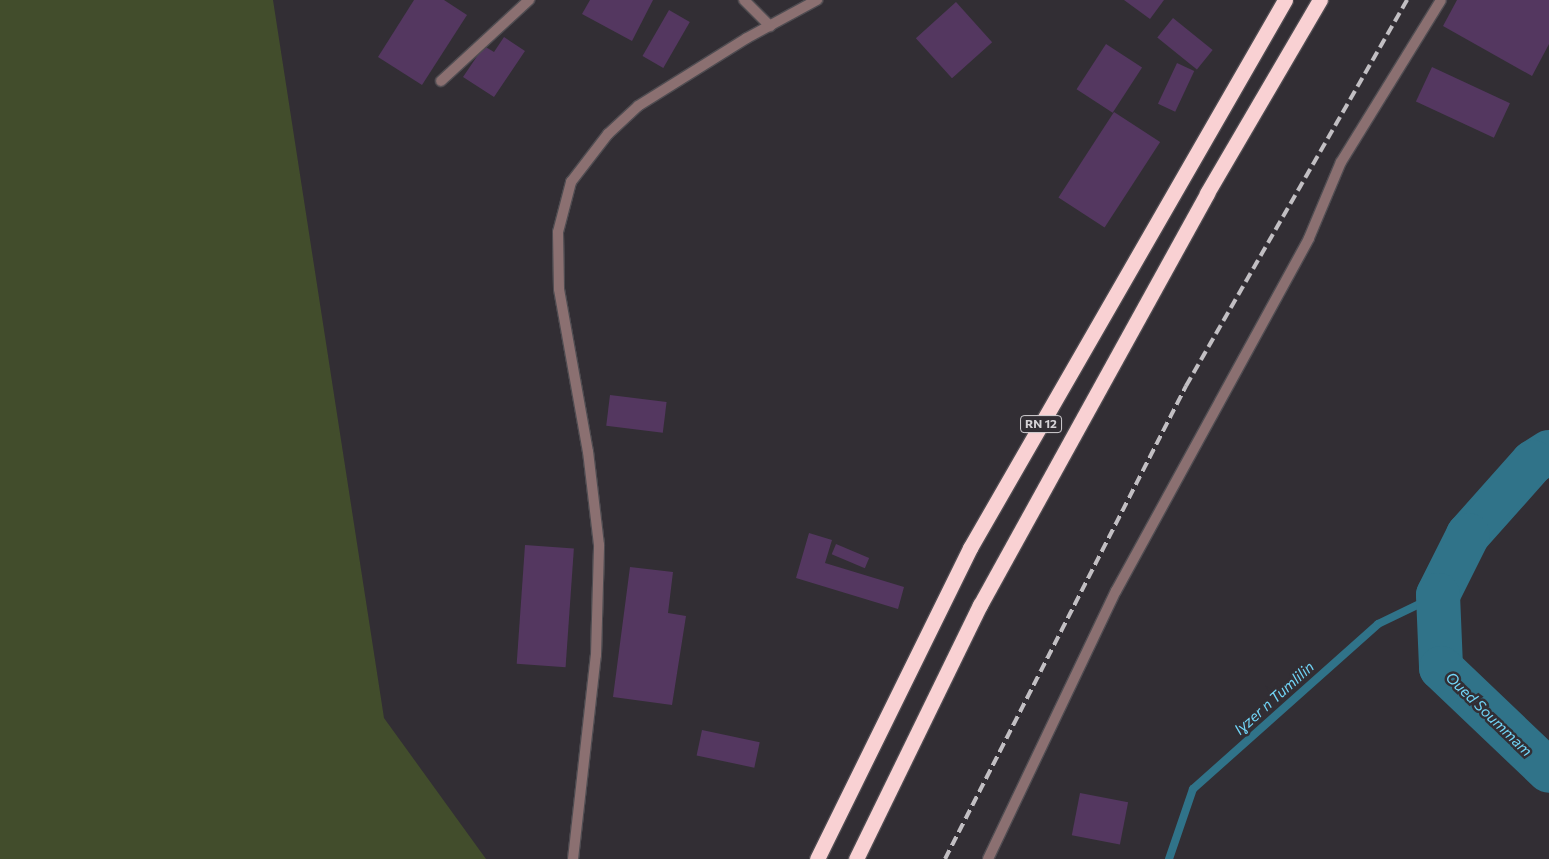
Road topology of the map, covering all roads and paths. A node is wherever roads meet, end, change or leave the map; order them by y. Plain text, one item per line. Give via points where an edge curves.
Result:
1 (529, 0) edge
2 (744, 0) edge
3 (817, 0) edge
4 (1285, 0) edge
5 (1320, 0) edge
6 (1441, 0) edge
7 (770, 26) junction
8 (441, 82) dead end
9 (573, 859) edge
10 (818, 859) edge
11 (856, 859) edge
12 (988, 859) edge

1 - 8 street
2 - 7 street
3 - 7 street
4 - 10 highway, RN 12 via 970,548
5 - 11 highway, RN 12 via 1207,193 980,605
6 - 12 street via 1341,162 1309,238 1116,591
7 - 9 street via 638,106 608,134 571,182 558,232 559,289 588,452 599,545 596,655

